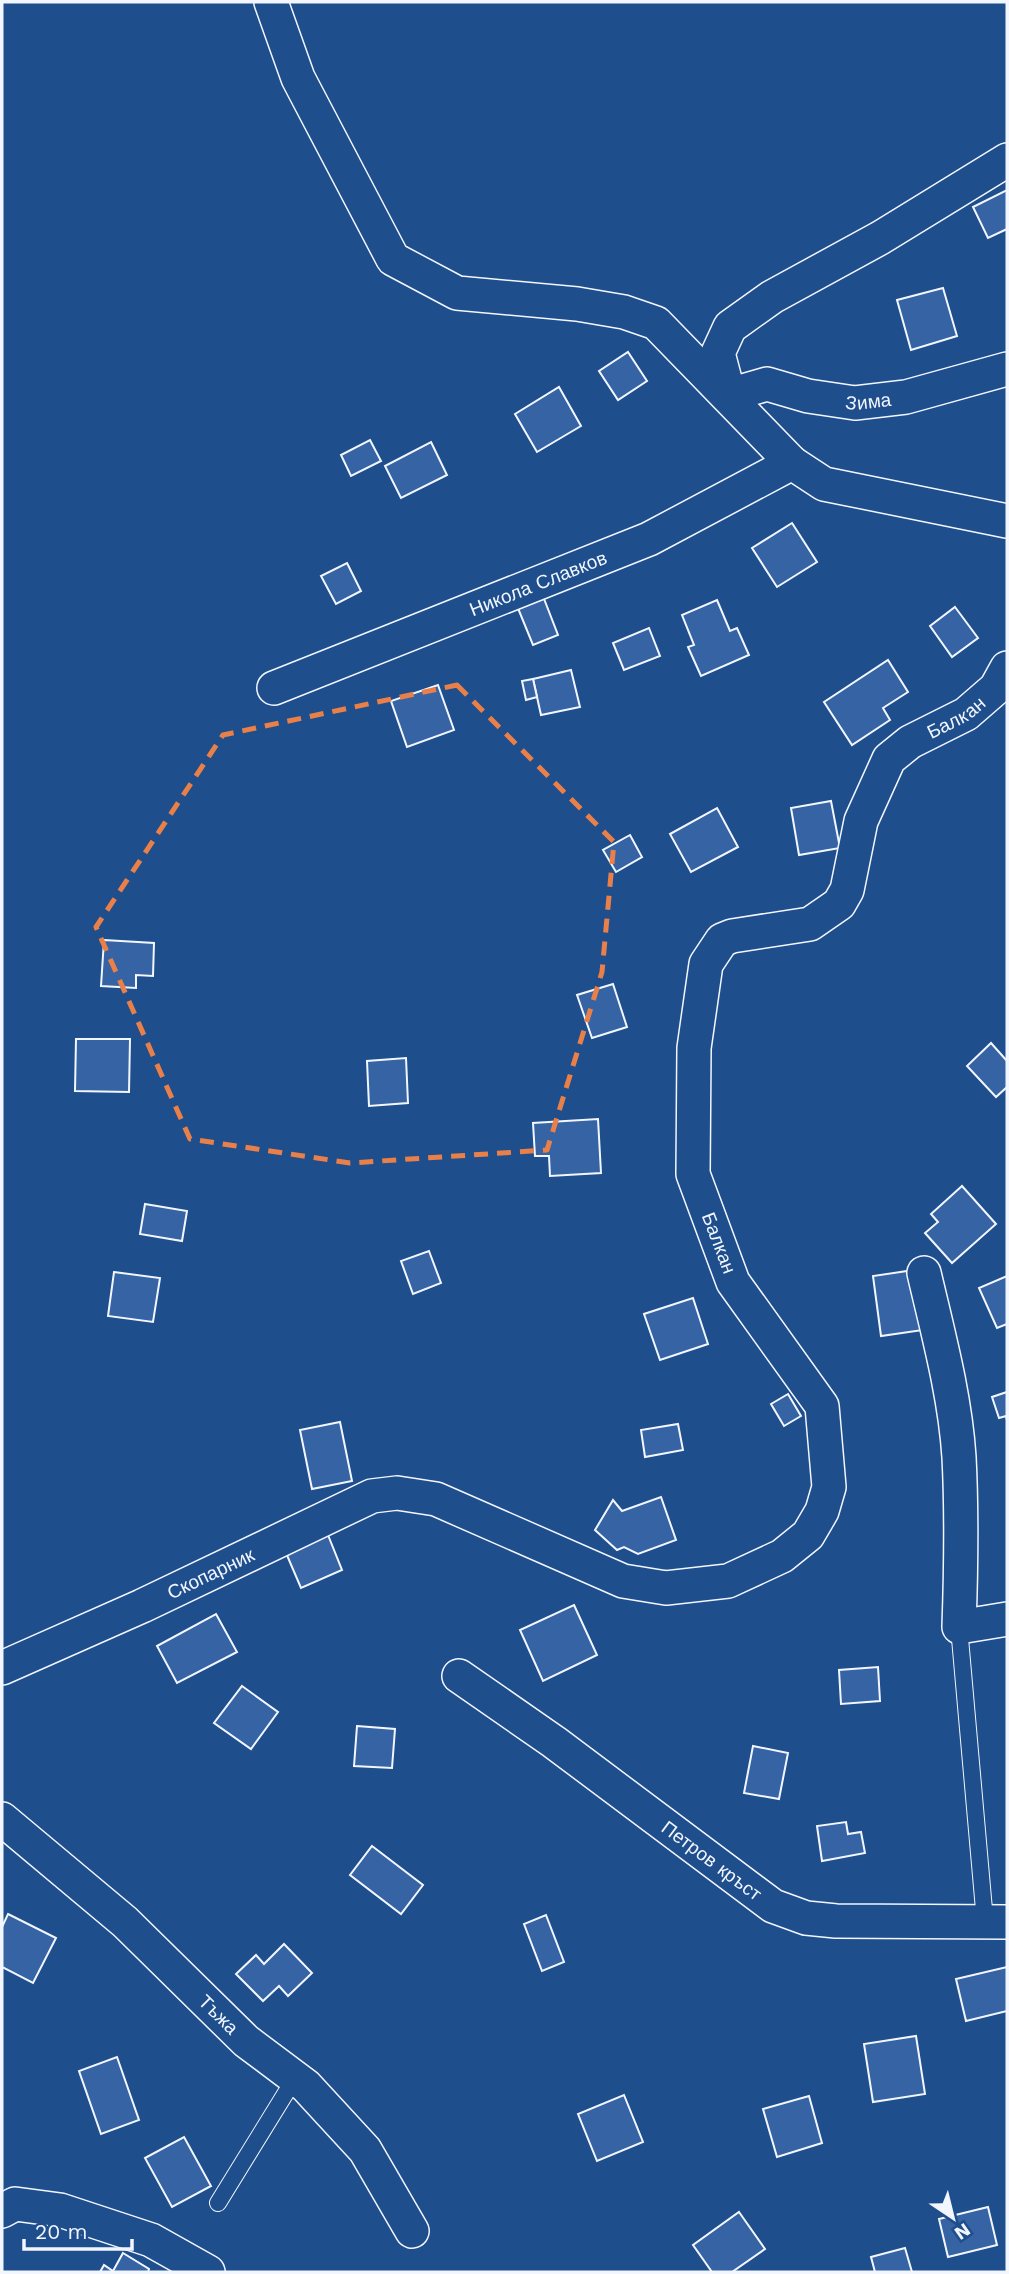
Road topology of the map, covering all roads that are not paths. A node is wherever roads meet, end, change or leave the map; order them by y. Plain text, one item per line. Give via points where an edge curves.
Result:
1 (271, 2) edge
2 (1007, 160) edge
3 (1007, 369) edge
4 (729, 395) junction
5 (792, 463) junction
6 (1007, 521) edge
7 (1007, 668) edge
8 (274, 688) dead end
9 (924, 1273) dead end
10 (422, 1496) joint
11 (1007, 1619) edge
12 (958, 1627) junction
13 (2, 1668) edge
14 (459, 1676) dead end
15 (2, 1819) edge
16 (996, 1922) edge
17 (295, 2078) junction
18 (218, 2203) dead end
19 (2, 2210) edge
20 (412, 2231) dead end
21 (208, 2272) edge

1 - 4 street via 298,78 393,259 457,293 577,304 656,323
2 - 4 street via 730,327 718,353
3 - 4 street, Зима via 906,397 855,403 767,384
4 - 5 street
5 - 6 street via 824,484
5 - 8 street, Никола Славков via 649,539
7 - 10 street, Балкан via 996,688 966,714 911,742 889,759 861,821 847,890 839,904 802,926 722,940 706,964 694,1048 692,1174 733,1282 822,1406 829,1487 808,1535 782,1556 728,1581 666,1588 623,1581
9 - 12 street via 959,1454 962,1545
10 - 13 street, Скопарник via 372,1496
11 - 12 street
12 - 16 lane
14 - 16 street, Петров кръст via 773,1906 806,1918 836,1921
15 - 17 street, Тъжа via 125,1922 246,2040
17 - 18 lane
17 - 20 street, Тъжа via 365,2150
19 - 21 street via 15,2204 60,2210 151,2240

